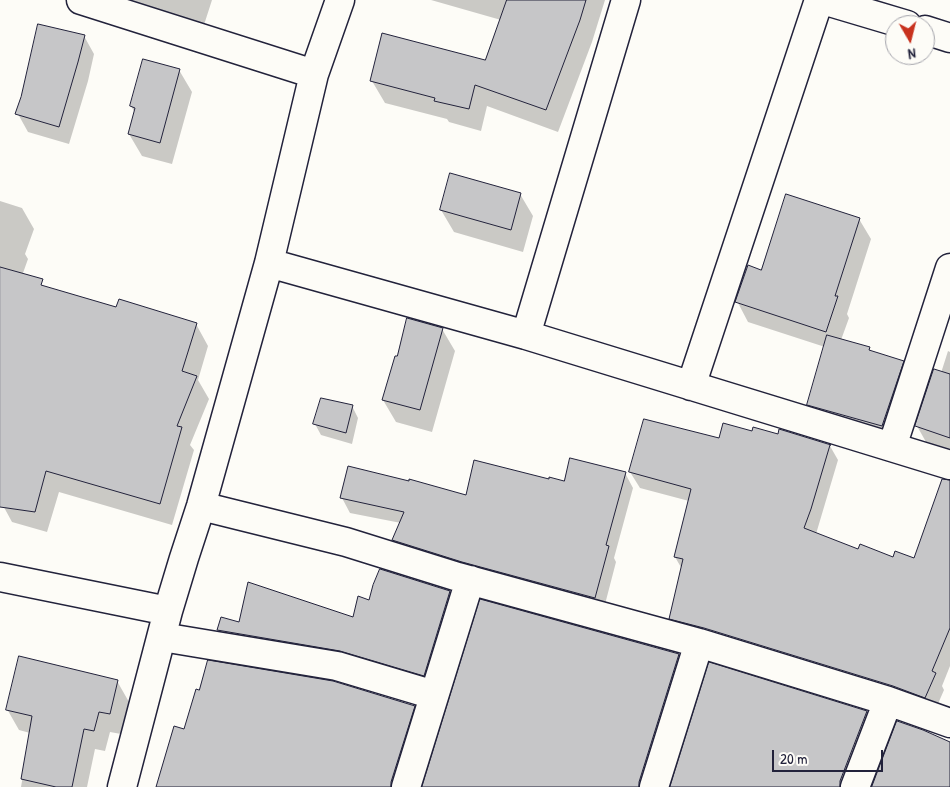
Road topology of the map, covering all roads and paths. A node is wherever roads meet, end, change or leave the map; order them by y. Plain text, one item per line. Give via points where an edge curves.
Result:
1 (81, 0) edge
2 (340, 0) edge
3 (626, 0) edge
4 (819, 0) edge
5 (823, 0) edge
6 (885, 18) edge
7 (935, 33) edge
8 (950, 38) edge
9 (314, 74) junction
10 (269, 263) junction
11 (950, 268) edge
12 (526, 335) junction
13 (691, 386) junction
14 (892, 448) junction
15 (950, 465) edge
16 (201, 506) junction
17 (0, 578) edge
18 (470, 580) junction
19 (168, 611) junction
20 (162, 637) junction
21 (699, 644) junction
22 (434, 695) junction
23 (888, 701) junction
24 (950, 723) edge
25 (122, 787) edge
26 (406, 787) edge
27 (654, 787) edge
28 (855, 787) edge

1 - 9 street
2 - 9 street
3 - 12 street
4 - 13 street
5 - 6 street
7 - 8 street
9 - 10 street
10 - 12 street
10 - 16 street
11 - 14 street
12 - 13 street
13 - 14 street
14 - 15 street
16 - 18 street via 346,542
16 - 19 street
17 - 19 street
18 - 21 street
18 - 22 street
19 - 20 street
20 - 22 street via 337,666
20 - 25 street
21 - 23 street
21 - 27 street
22 - 26 street
23 - 24 street
23 - 28 street

